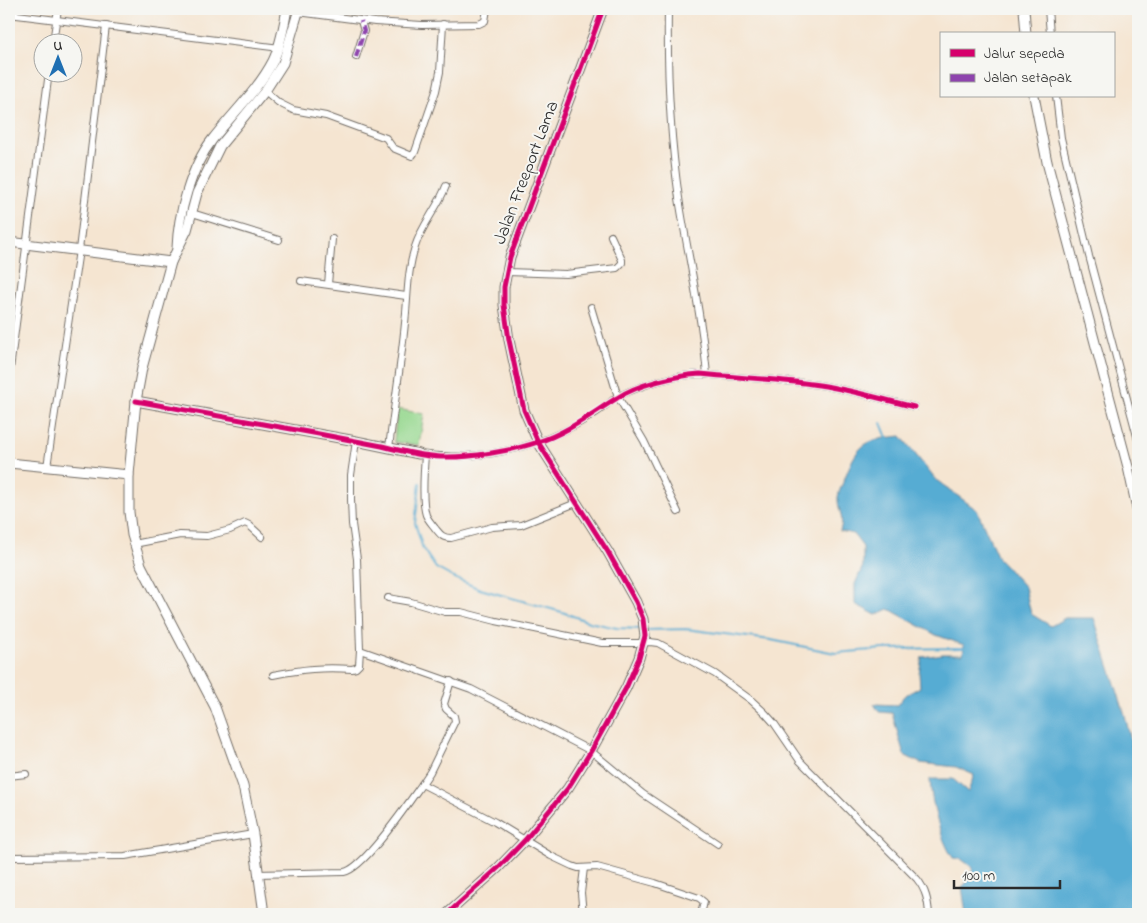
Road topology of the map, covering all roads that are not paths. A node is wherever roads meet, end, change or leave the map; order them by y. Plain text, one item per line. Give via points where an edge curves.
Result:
1 (58, 9) edge
2 (287, 9) edge
3 (487, 9) edge
4 (603, 9) edge
5 (668, 9) edge
6 (1024, 9) edge
7 (1048, 9) edge
8 (299, 10) edge
9 (9, 14) edge
10 (55, 20) junction
11 (361, 21) junction
12 (443, 24) junction
13 (106, 26) junction
14 (53, 32) edge
15 (1026, 32) edge
16 (1050, 32) edge
17 (282, 48) junction
18 (356, 58) dead end
19 (48, 82) edge
20 (265, 92) junction
21 (1034, 98) edge
22 (1056, 98) edge
23 (446, 186) dead end
24 (192, 213) junction
25 (611, 236) dead end
26 (332, 239) dead end
27 (279, 240) dead end
28 (9, 242) edge
29 (27, 244) junction
30 (79, 250) junction
31 (177, 251) junction
32 (171, 262) junction
33 (507, 272) junction
34 (301, 281) dead end
35 (328, 284) junction
36 (406, 296) junction
37 (591, 307) dead end
38 (707, 374) junction
39 (9, 377) edge
40 (618, 397) junction
41 (136, 401) junction
42 (914, 407) dead end
43 (1138, 440) edge
44 (356, 441) junction
45 (538, 442) junction
46 (389, 448) junction
47 (422, 455) junction
48 (9, 463) edge
49 (47, 467) junction
50 (129, 475) junction
51 (576, 503) junction
52 (678, 512) dead end
53 (1138, 513) edge
54 (262, 537) dead end
55 (134, 544) junction
56 (388, 598) dead end
57 (644, 640) junction
58 (360, 650) junction
59 (273, 675) dead end
60 (451, 681) junction
61 (591, 751) junction
62 (26, 774) dead end
63 (9, 776) edge
64 (422, 784) junction
65 (253, 834) junction
66 (525, 840) junction
67 (718, 844) dead end
68 (9, 857) edge
69 (584, 868) junction
70 (258, 874) junction
71 (264, 914) edge
72 (446, 914) edge
73 (583, 914) edge
74 (701, 914) edge
75 (929, 914) edge

1 - 10 street
2 - 17 street
3 - 12 street via 482,24
4 - 33 street, Jalan Freeport Lama via 515,242
5 - 38 street via 673,152 703,330
6 - 15 street
7 - 16 street
8 - 11 street
8 - 17 street
9 - 10 street
10 - 13 street
10 - 14 street
11 - 12 street
11 - 18 street via 364,30
12 - 20 street via 436,91 412,156 393,148 386,138 326,116 292,110
13 - 17 street
13 - 30 street
17 - 20 street via 283,63
17 - 31 street via 262,79 211,142 198,165 178,228
19 - 29 street
20 - 24 street via 220,146 197,193
21 - 53 street via 1047,162
22 - 43 street via 1063,147
23 - 36 street via 418,237
24 - 27 street
24 - 31 street
25 - 33 street via 622,260 617,268 566,274
26 - 35 street
28 - 29 street
29 - 30 street
29 - 39 street
30 - 32 street
30 - 49 street
31 - 32 street
32 - 41 street
33 - 45 street, Jalan Freeport Lama via 504,305 508,340 524,410
34 - 35 street
35 - 36 street
36 - 46 street via 406,320
37 - 40 street
38 - 40 street via 656,382
38 - 42 street via 820,385
40 - 45 street via 594,414
40 - 52 street via 644,441
41 - 44 street
41 - 50 street
44 - 46 street
44 - 58 street via 351,500 357,558
45 - 47 street via 463,457
45 - 51 street, Jalan Freeport Lama
46 - 47 street
47 - 51 street via 426,511 444,538 492,527 521,525
48 - 49 street
49 - 50 street
50 - 55 street via 129,512
51 - 57 street, Jalan Freeport Lama via 636,602 643,619
54 - 55 street via 245,523 207,536 180,535
55 - 65 street via 151,586 215,707 243,786
56 - 57 street via 597,642
57 - 61 street via 626,688
57 - 75 street via 663,645 715,674 765,713 800,761 922,886
58 - 59 street via 356,668 303,668
58 - 60 street
60 - 61 street via 482,693
60 - 64 street via 444,704 455,721
61 - 66 street via 568,788
61 - 67 street via 643,794
62 - 63 street
64 - 66 street
64 - 70 street via 384,836 353,869 344,872
65 - 68 street via 125,856
65 - 70 street
66 - 69 street via 572,866
66 - 72 street
69 - 73 street
69 - 74 street via 597,867 699,898 704,902
70 - 71 street

